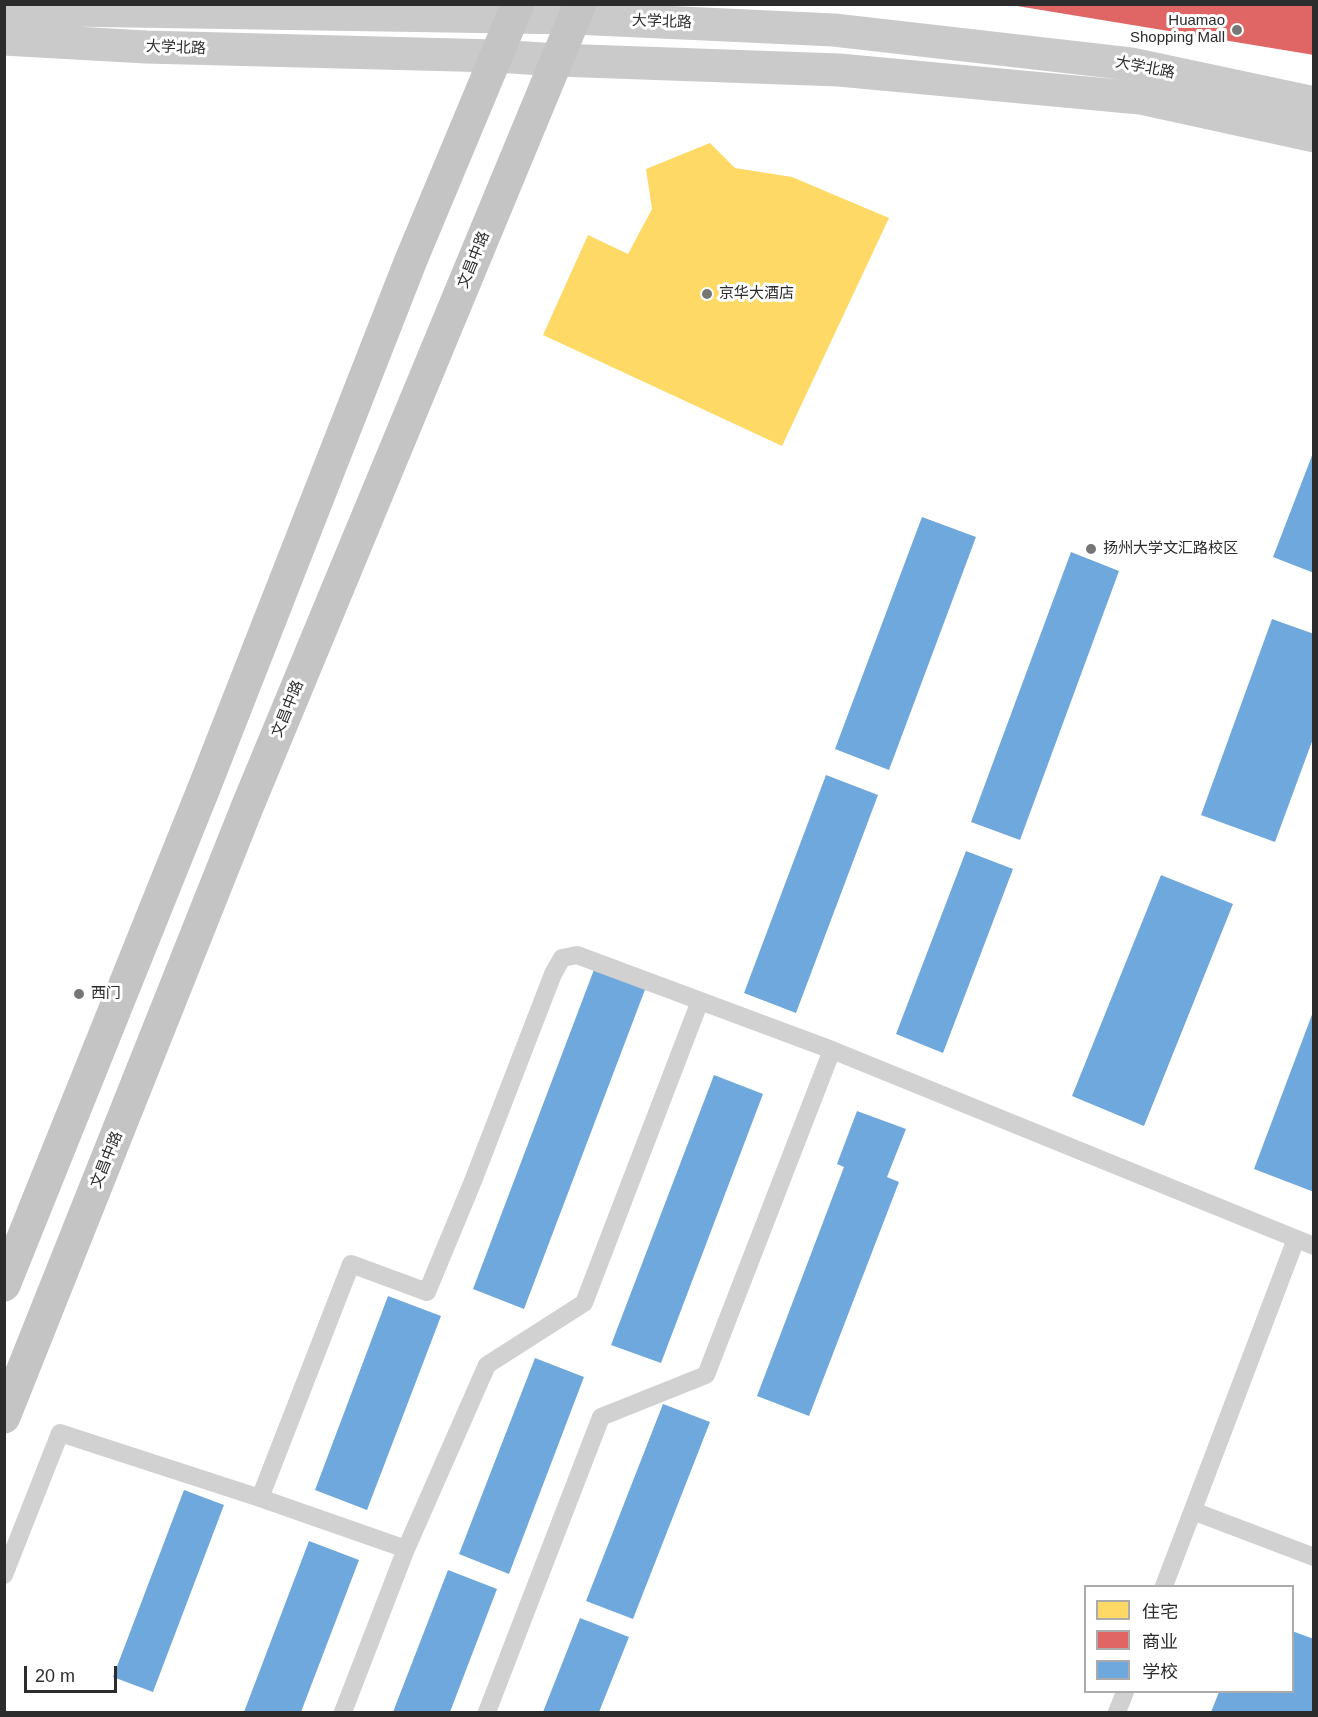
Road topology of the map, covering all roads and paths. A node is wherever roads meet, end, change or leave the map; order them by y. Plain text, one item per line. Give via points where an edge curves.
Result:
1 (4, 9) edge
2 (515, 11) edge
3 (577, 11) edge
4 (4, 39) edge
5 (496, 56) junction
6 (557, 60) junction
7 (1314, 103) edge
8 (1314, 136) edge
9 (700, 1001) junction
10 (832, 1050) junction
11 (1296, 1239) junction
12 (1314, 1246) edge
13 (4, 1285) edge
14 (4, 1418) edge
15 (260, 1498) junction
16 (1193, 1511) junction
17 (406, 1549) junction
18 (1314, 1557) edge
19 (4, 1575) edge
20 (1165, 1585) edge
21 (1125, 1693) edge
22 (343, 1713) edge
23 (487, 1713) edge
24 (1117, 1713) edge

1 - 2 street, 大学北路
2 - 3 street, 大学北路
2 - 5 main road
3 - 6 main road, 文昌中路
3 - 7 street, 大学北路 via 834,30 1131,64
4 - 5 street, 大学北路 via 146,47
5 - 6 street, 大学北路
5 - 13 main road via 411,260
6 - 8 street, 大学北路 via 839,70 1140,98
6 - 14 main road, 文昌中路 via 248,805
9 - 10 lane
9 - 15 lane via 577,955 562,958 427,1292 351,1264
9 - 17 lane via 584,1304 487,1365
10 - 11 lane
10 - 23 lane via 706,1376 601,1417
11 - 12 lane
11 - 16 lane
15 - 17 lane
15 - 19 lane via 60,1433
16 - 18 lane
16 - 20 lane
17 - 22 lane
21 - 24 lane

